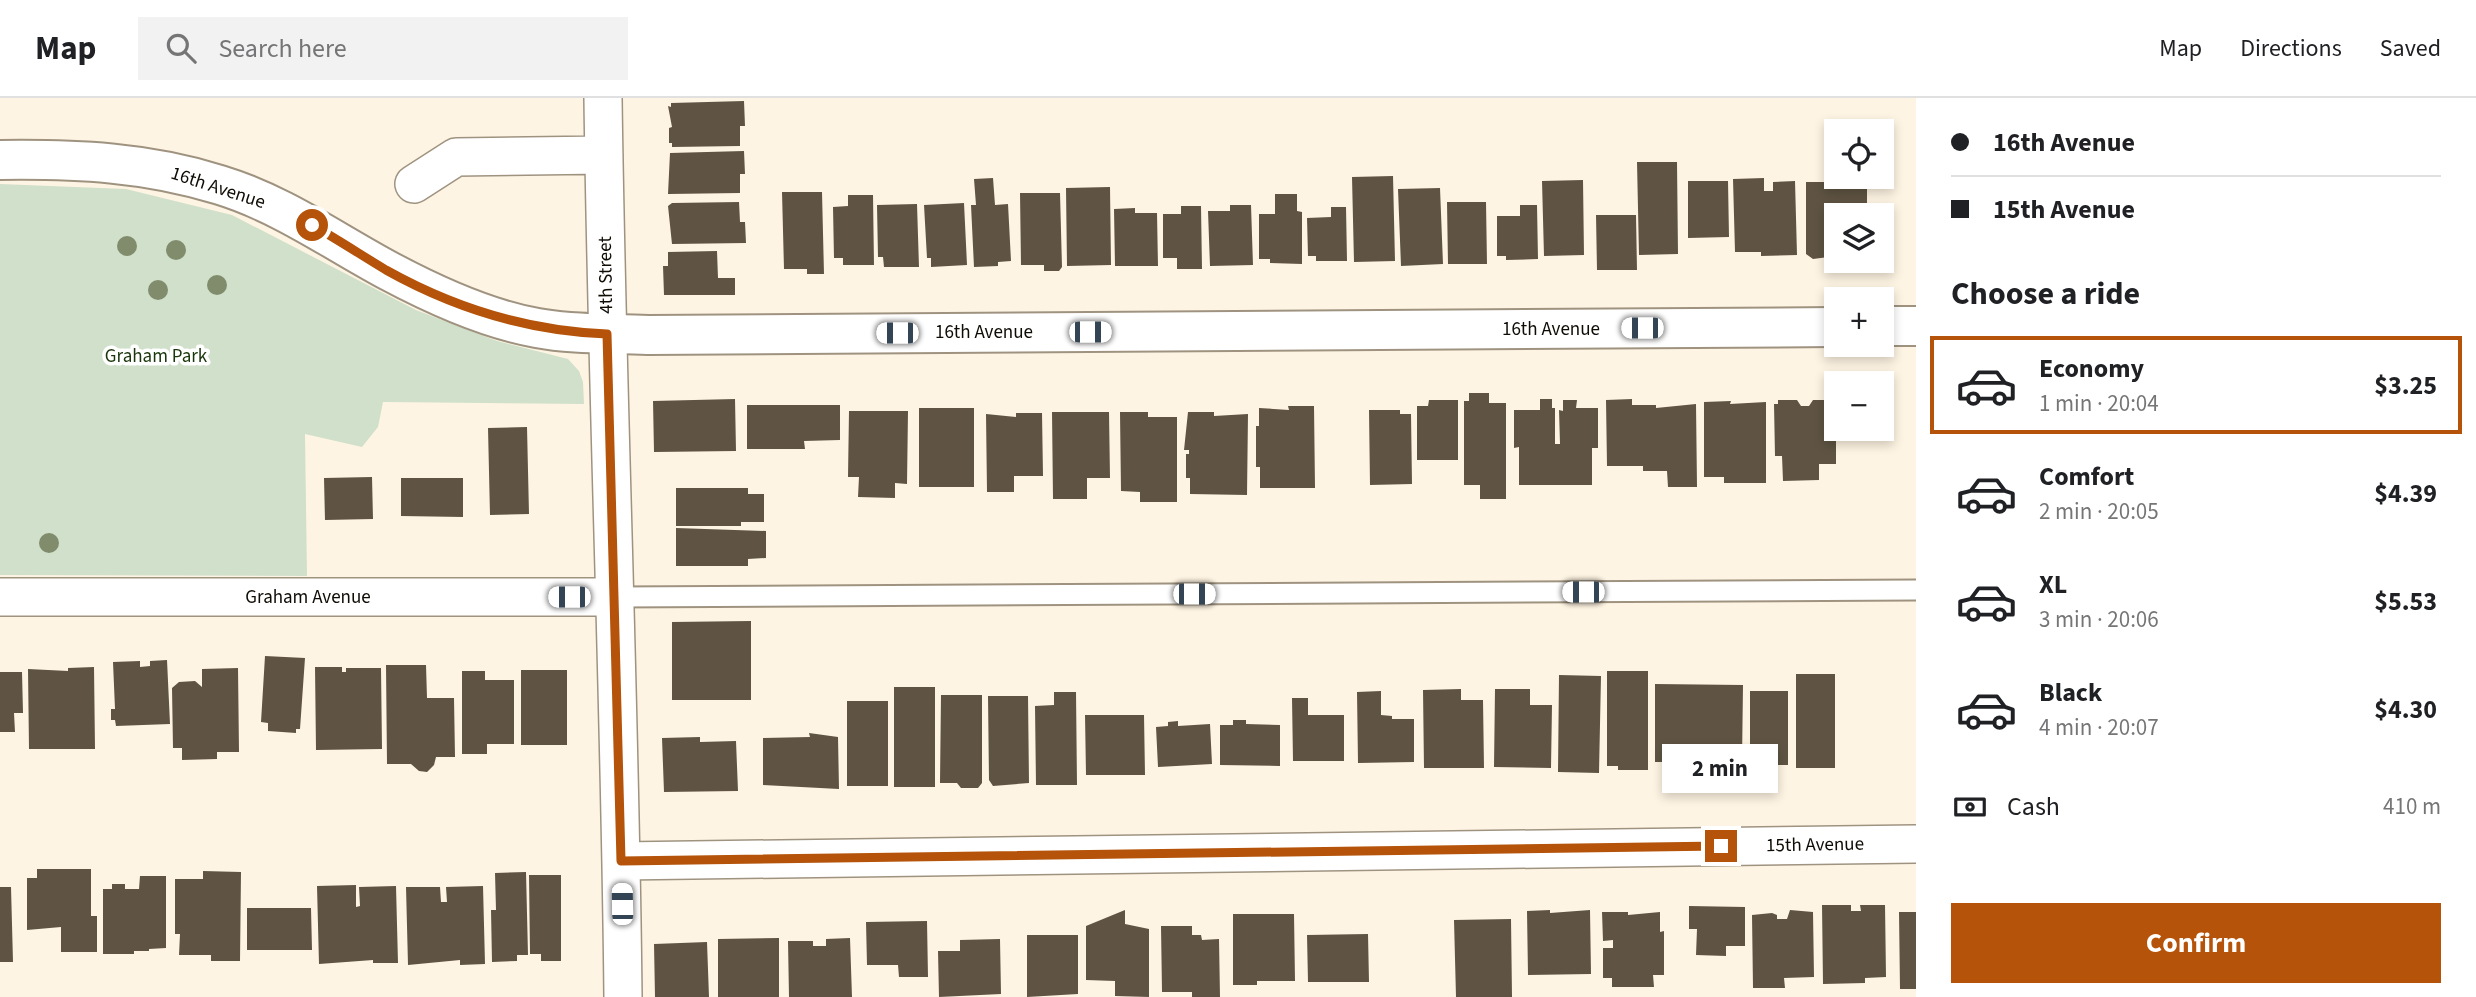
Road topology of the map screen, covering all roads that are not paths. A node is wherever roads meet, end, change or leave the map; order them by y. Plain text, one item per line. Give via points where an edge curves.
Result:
1 (603, 98) edge
2 (604, 155) junction
3 (0, 160) edge
4 (414, 184) dead end
5 (1894, 326) edge
6 (1916, 326) edge
7 (1824, 327) edge
8 (607, 334) junction
9 (1916, 590) edge
10 (0, 597) edge
11 (616, 597) junction
12 (1916, 844) edge
13 (621, 861) junction
14 (623, 997) edge

1 - 2 street, 4th Street
2 - 4 street via 456,157
2 - 8 street, 4th Street
3 - 8 street, 16th Avenue via 137,164 222,185 297,217 386,270 451,300 535,328
5 - 6 street
7 - 8 street, 16th Avenue
8 - 11 street, 4th Street
9 - 11 lane
10 - 11 street, Graham Avenue
11 - 13 street, 4th Street
12 - 13 street, 15th Avenue
13 - 14 street, 4th Street

